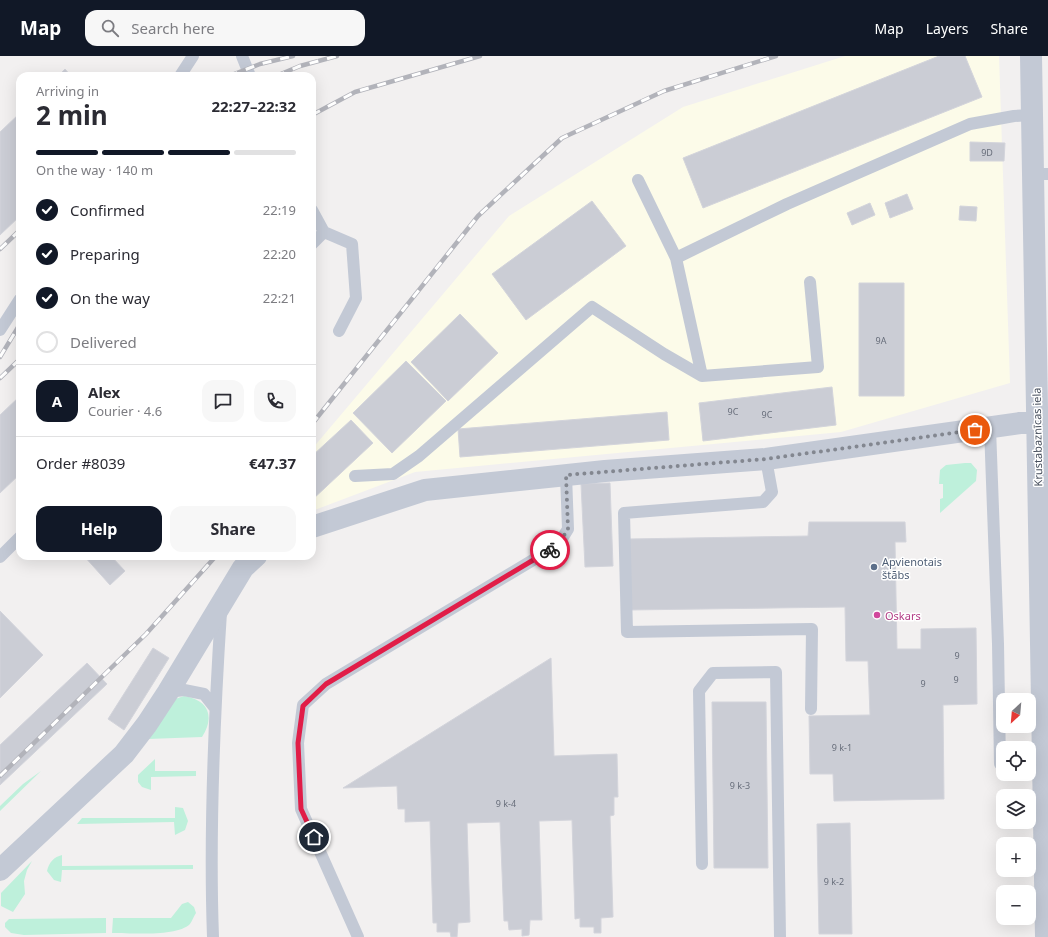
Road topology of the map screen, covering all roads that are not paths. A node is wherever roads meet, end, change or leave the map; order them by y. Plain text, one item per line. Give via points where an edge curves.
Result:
1 (193, 56) edge
2 (242, 56) edge
3 (1031, 56) edge
4 (183, 72) edge
5 (248, 72) edge
6 (1032, 115) junction
7 (1040, 174) edge
8 (638, 180) dead end
9 (316, 217) edge
10 (324, 232) junction
11 (316, 240) edge
12 (676, 258) junction
13 (810, 282) dead end
14 (16, 305) edge
15 (1041, 309) edge
16 (0, 330) edge
17 (339, 331) dead end
18 (702, 376) junction
19 (1037, 423) junction
20 (990, 428) junction
21 (766, 459) junction
22 (566, 475) junction
23 (355, 476) dead end
24 (316, 526) edge
25 (16, 541) edge
26 (0, 557) edge
27 (252, 560) edge
28 (221, 605) junction
29 (168, 692) junction
30 (215, 708) junction
31 (811, 709) dead end
32 (1000, 741) edge
33 (1036, 766) edge
34 (702, 864) dead end
35 (0, 870) edge
36 (1047, 900) edge
37 (213, 937) edge
38 (358, 937) edge
39 (780, 937) edge
40 (1046, 937) edge

1 - 4 lane
2 - 5 lane
3 - 6 street, Krustabaznīcas iela
6 - 7 street, Krustabaznīcas iela
6 - 12 lane via 970,124 787,204
7 - 15 street, Krustabaznīcas iela
8 - 12 lane
9 - 10 lane
10 - 11 lane
10 - 17 lane via 352,244 356,298
12 - 18 lane
13 - 18 lane via 818,367
14 - 16 lane
15 - 19 street, Krustabaznīcas iela
18 - 23 lane via 592,307 419,456 393,474
19 - 20 street
19 - 33 street, Krustabaznīcas iela
20 - 21 street
20 - 32 lane
21 - 22 street
21 - 31 lane via 772,492 763,502 624,513 627,632 812,629
22 - 24 street via 425,490
22 - 38 lane via 568,529 558,545 326,684 303,706 298,743 301,809
25 - 26 lane
27 - 28 street via 243,568
28 - 29 street
28 - 30 lane
29 - 30 lane via 184,690 204,694
29 - 35 street via 124,754
30 - 37 lane
33 - 36 street, Krustabaznīcas iela
34 - 39 lane via 699,691 713,673 776,672
36 - 40 street, Krustabaznīcas iela

